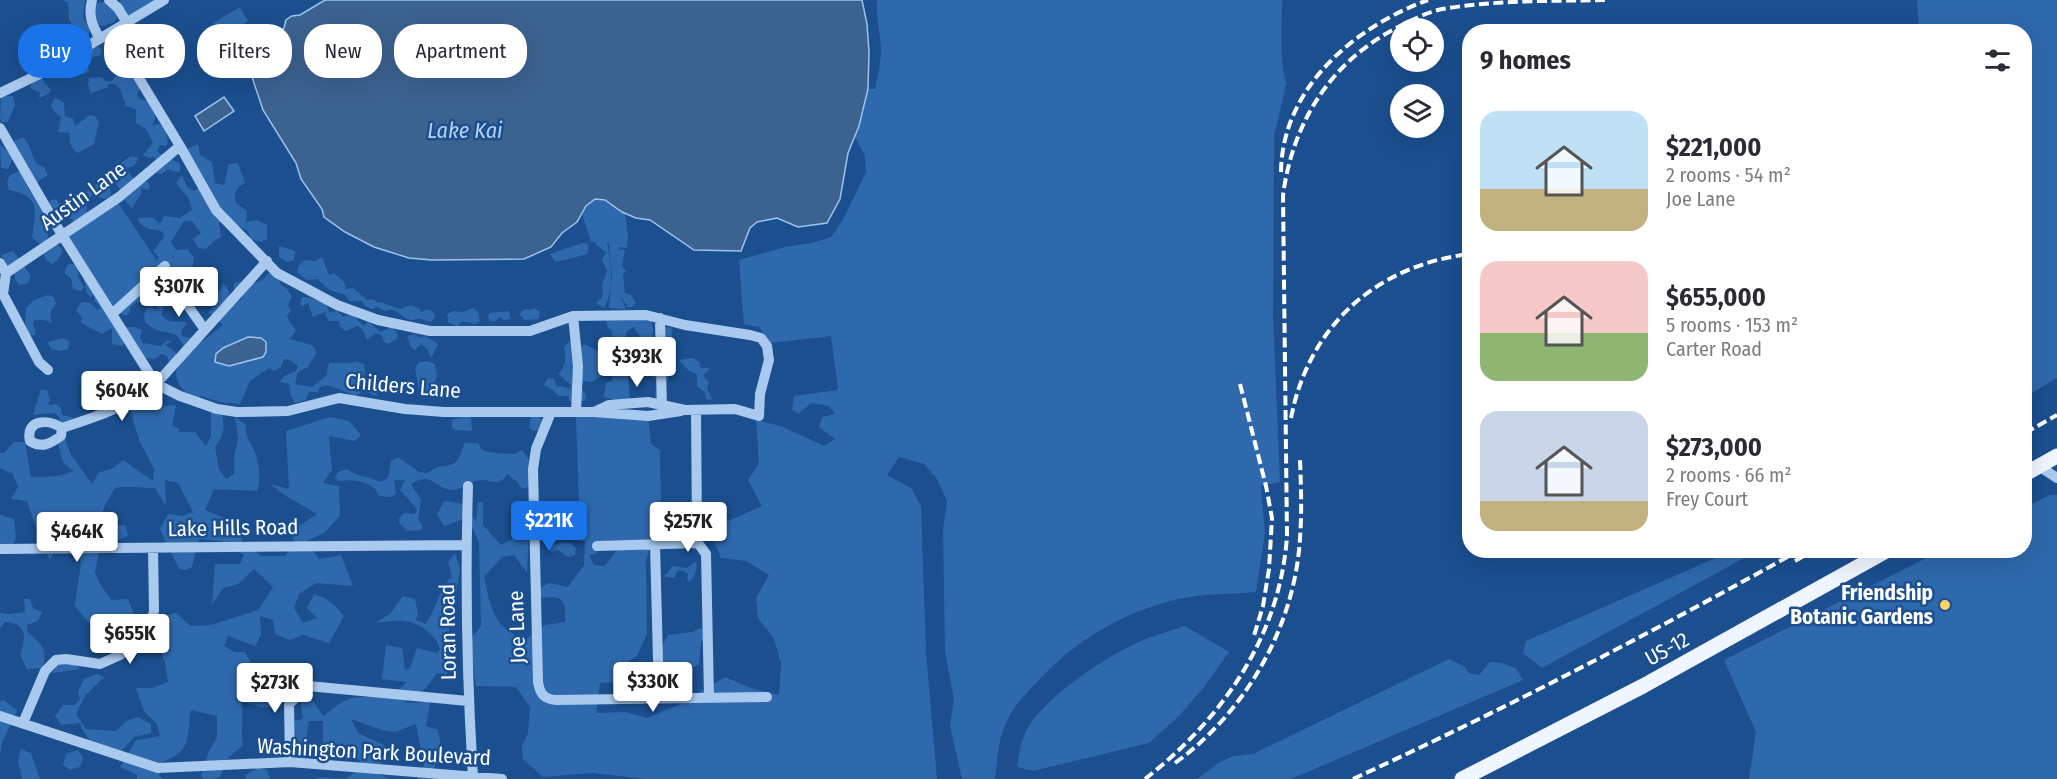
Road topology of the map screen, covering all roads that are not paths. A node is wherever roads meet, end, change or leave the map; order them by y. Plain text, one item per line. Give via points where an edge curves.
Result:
1 (92, 0) edge
2 (109, 0) edge
3 (164, 0) edge
4 (126, 23) joint
5 (104, 36) edge
6 (100, 39) junction
7 (139, 78) edge
8 (0, 93) edge
9 (0, 128) edge
10 (180, 146) junction
11 (62, 235) junction
12 (267, 261) junction
13 (0, 263) edge
14 (165, 266) dead end
15 (6, 273) junction
16 (177, 290) dead end
17 (112, 314) junction
18 (573, 316) junction
19 (660, 318) junction
20 (205, 330) junction
21 (48, 370) dead end
22 (156, 384) junction
23 (662, 409) junction
24 (691, 410) junction
25 (551, 412) junction
26 (576, 412) junction
27 (62, 428) dead end
28 (2057, 456) edge
29 (2039, 466) junction
30 (2032, 470) edge
31 (2057, 478) edge
32 (468, 486) dead end
33 (698, 543) junction
34 (656, 544) junction
35 (466, 545) junction
36 (597, 546) dead end
37 (153, 548) junction
38 (0, 549) edge
39 (1874, 558) edge
40 (709, 697) junction
41 (767, 697) dead end
42 (659, 699) junction
43 (468, 701) junction
44 (0, 716) edge
45 (23, 723) junction
46 (290, 762) junction
47 (473, 777) junction
48 (502, 779) edge
49 (1462, 779) edge

1 - 6 street via 91,21
2 - 4 street
3 - 4 street
5 - 6 street
6 - 8 street
7 - 10 street
9 - 11 street
10 - 11 street, Austin Lane via 119,197
10 - 12 street via 216,210
11 - 15 street, Austin Lane
11 - 17 street
12 - 18 street via 277,273 337,305 400,327 430,331 530,331
12 - 20 street
13 - 15 street
14 - 17 street
15 - 21 street via 3,294 39,362
16 - 20 street
17 - 22 street
18 - 19 street
18 - 26 street via 578,366
19 - 23 street
19 - 24 street, Childers Lane via 750,335 767,346 769,360 759,416 735,410
20 - 22 street
22 - 25 street, Childers Lane via 217,409 237,412 288,411 339,398 444,412
22 - 27 street via 104,415
23 - 24 street, Childers Lane
23 - 26 street, Childers Lane via 648,402
24 - 33 street
25 - 26 street, Childers Lane
25 - 42 street, Joe Lane via 536,449 533,469 539,689 545,698 556,700
28 - 29 main road
29 - 30 main road
29 - 31 street
32 - 35 street, Loran Road
33 - 34 street
33 - 40 street via 706,554
34 - 36 street
34 - 42 street
35 - 37 street, Lake Hills Road
35 - 43 street, Loran Road
37 - 38 street, Lake Hills Road
37 - 45 street via 154,611 147,636 100,664 56,660 45,671
39 - 49 main road, US-12 via 1643,686
40 - 41 street
40 - 42 street
43 - 46 street via 308,686 289,704
43 - 47 street, Loran Road
44 - 45 street, Washington Park Boulevard
45 - 46 street, Washington Park Boulevard via 158,768
46 - 47 street, Washington Park Boulevard
47 - 48 street, Washington Park Boulevard

